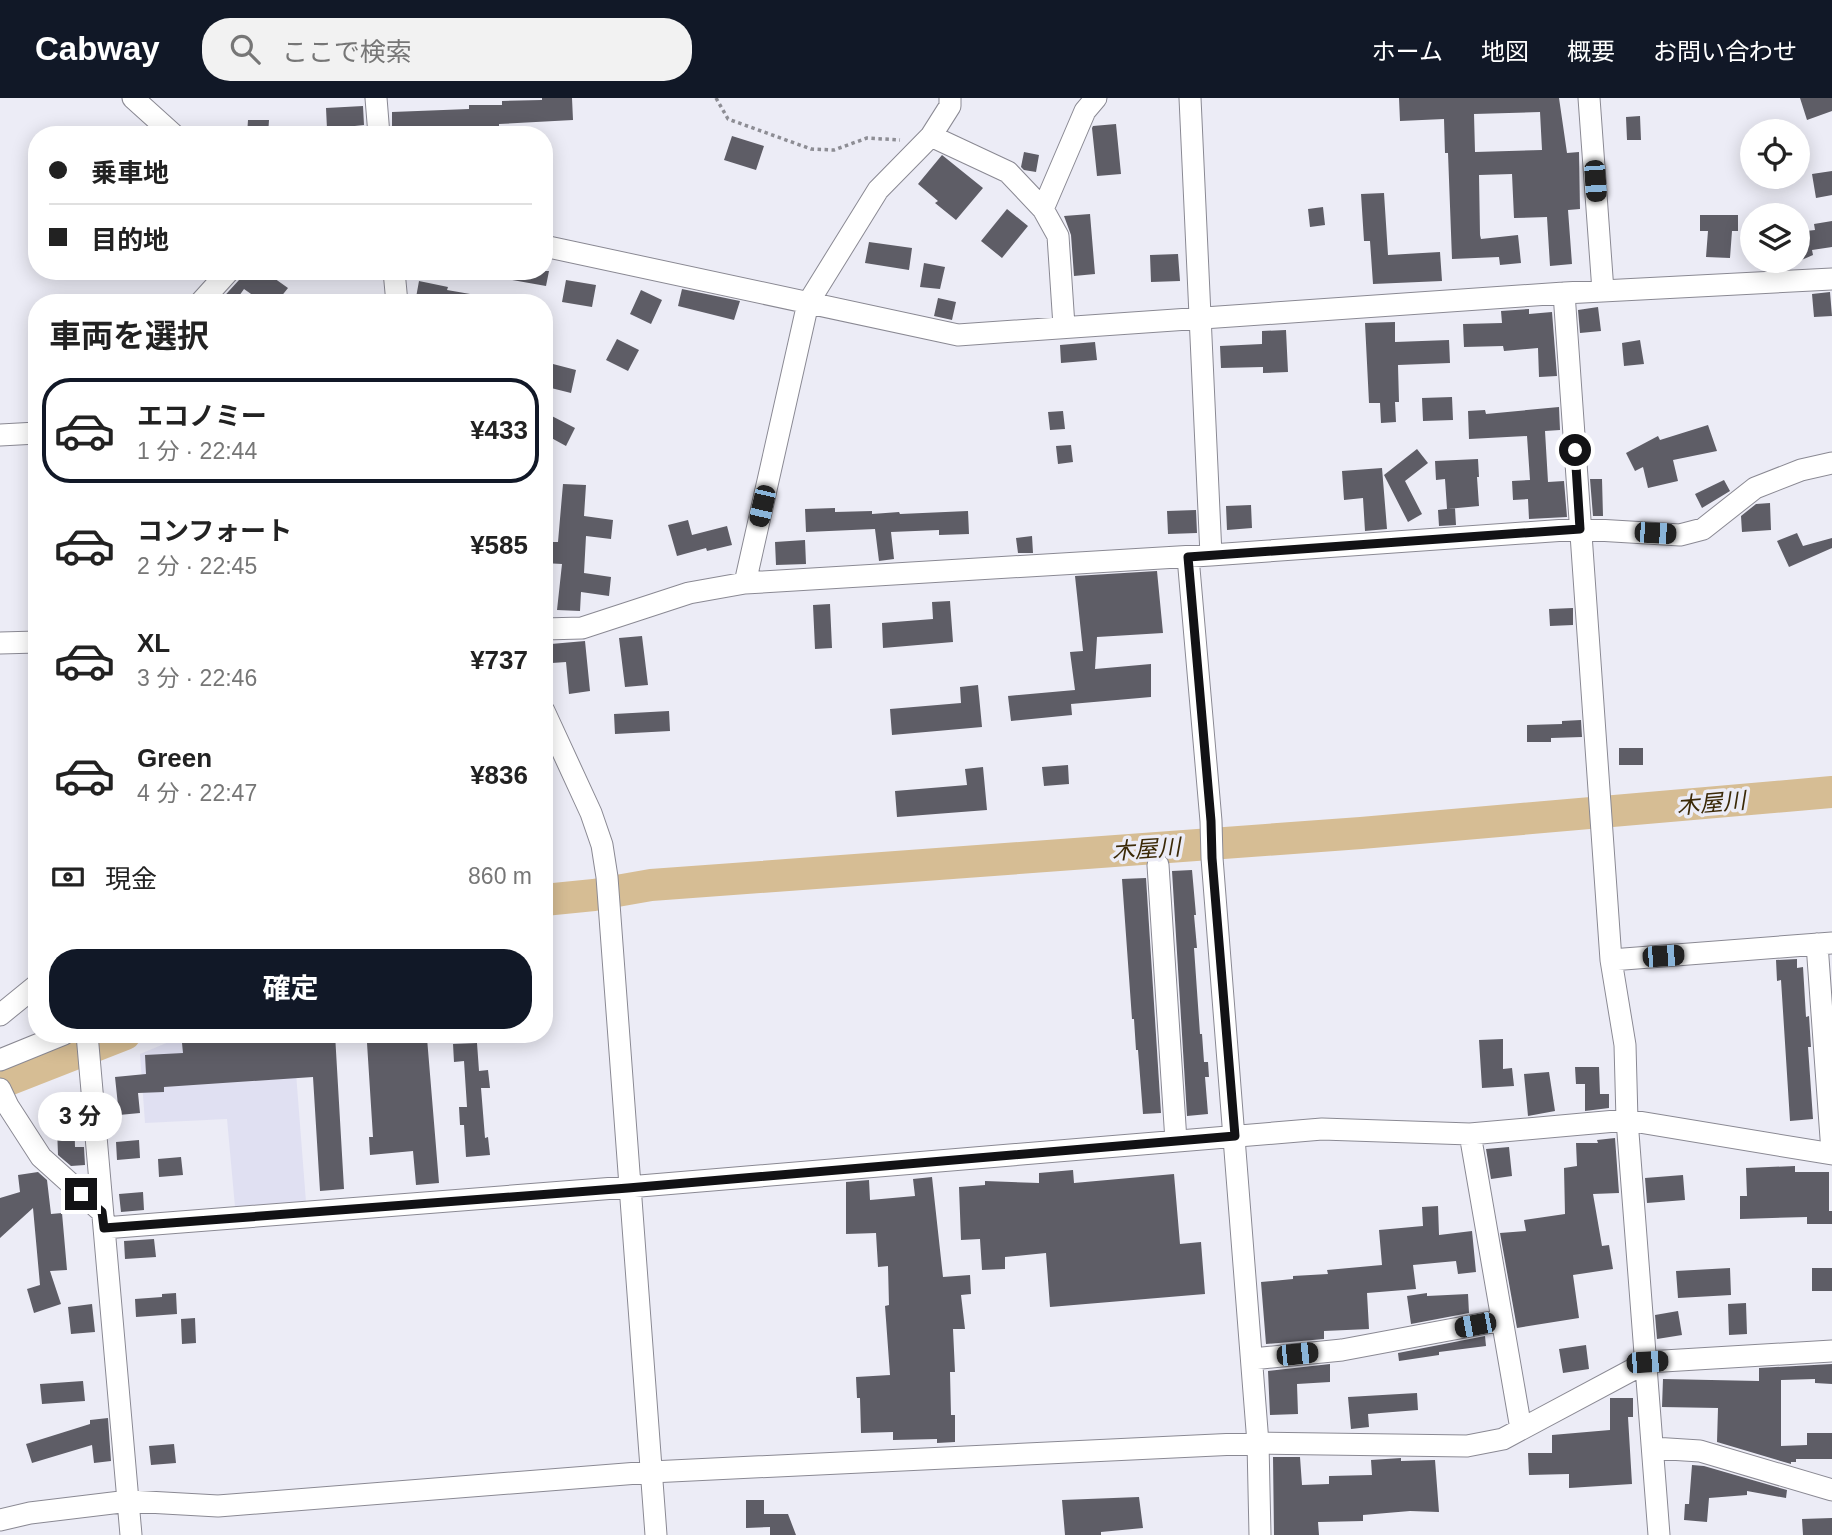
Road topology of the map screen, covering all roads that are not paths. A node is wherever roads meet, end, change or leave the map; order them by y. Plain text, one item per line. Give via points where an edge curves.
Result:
1 (133, 98) edge
2 (376, 98) edge
3 (950, 98) edge
4 (1096, 98) edge
5 (1190, 98) edge
6 (1589, 98) edge
7 (164, 126) edge
8 (378, 126) edge
9 (927, 140) junction
10 (1043, 209) junction
11 (553, 248) edge
12 (1832, 279) edge
13 (221, 280) edge
14 (1603, 291) junction
15 (1564, 293) junction
16 (208, 294) edge
17 (808, 303) junction
18 (1201, 320) junction
19 (1064, 326) junction
20 (28, 433) edge
21 (0, 435) edge
22 (1832, 463) edge
23 (1580, 529) junction
24 (1211, 555) junction
25 (1188, 557) junction
26 (745, 583) junction
27 (553, 629) edge
28 (28, 642) edge
29 (0, 643) edge
30 (553, 731) edge
31 (1158, 865) dead end
32 (1825, 944) edge
33 (1611, 960) junction
34 (28, 992) edge
35 (0, 1015) edge
36 (41, 1043) edge
37 (88, 1043) edge
38 (0, 1059) edge
39 (4, 1098) edge
40 (1627, 1120) junction
41 (1470, 1134) junction
42 (1235, 1136) junction
43 (1176, 1141) junction
44 (1832, 1153) edge
45 (628, 1188) junction
46 (103, 1220) junction
47 (1502, 1320) junction
48 (1832, 1351) edge
49 (1252, 1359) junction
50 (1647, 1362) junction
51 (1521, 1429) junction
52 (1258, 1443) junction
53 (1653, 1448) junction
54 (651, 1472) junction
55 (1832, 1490) edge
56 (129, 1501) junction
57 (0, 1520) edge
58 (131, 1535) edge
59 (656, 1535) edge
60 (1259, 1535) edge
61 (1659, 1535) edge

1 - 7 street
2 - 8 street
3 - 9 street via 950,106
4 - 10 street via 1085,111
5 - 18 street
6 - 14 street
9 - 10 street via 1008,172
9 - 17 street via 878,190
10 - 19 street via 1058,236
11 - 17 street
12 - 14 street
13 - 16 street
14 - 15 street
15 - 18 street
15 - 23 street
17 - 19 street via 958,335
17 - 26 street
18 - 19 street
18 - 24 street
20 - 21 street
22 - 23 street via 1755,488 1703,529 1680,535
23 - 24 street
23 - 33 street
24 - 25 street
25 - 26 street
25 - 42 street
26 - 27 street via 689,593 582,628
28 - 29 street
30 - 45 street via 603,845
31 - 43 street
32 - 33 street
32 - 44 street
33 - 40 street via 1625,1045
34 - 35 street
36 - 38 street
37 - 46 street
39 - 46 street via 41,1157
40 - 41 street
40 - 44 street
40 - 50 street
41 - 42 street via 1322,1129
41 - 47 street
42 - 43 street
42 - 49 street
43 - 45 street
45 - 46 street
45 - 54 street
46 - 56 street
47 - 49 street via 1342,1350
47 - 51 street
48 - 50 street
49 - 52 street
50 - 51 street
50 - 53 street
51 - 52 street via 1503,1439 1467,1446
52 - 54 street
52 - 60 street
53 - 55 street via 1700,1451
53 - 61 street
54 - 56 street via 218,1506
54 - 59 street
56 - 57 street
56 - 58 street

